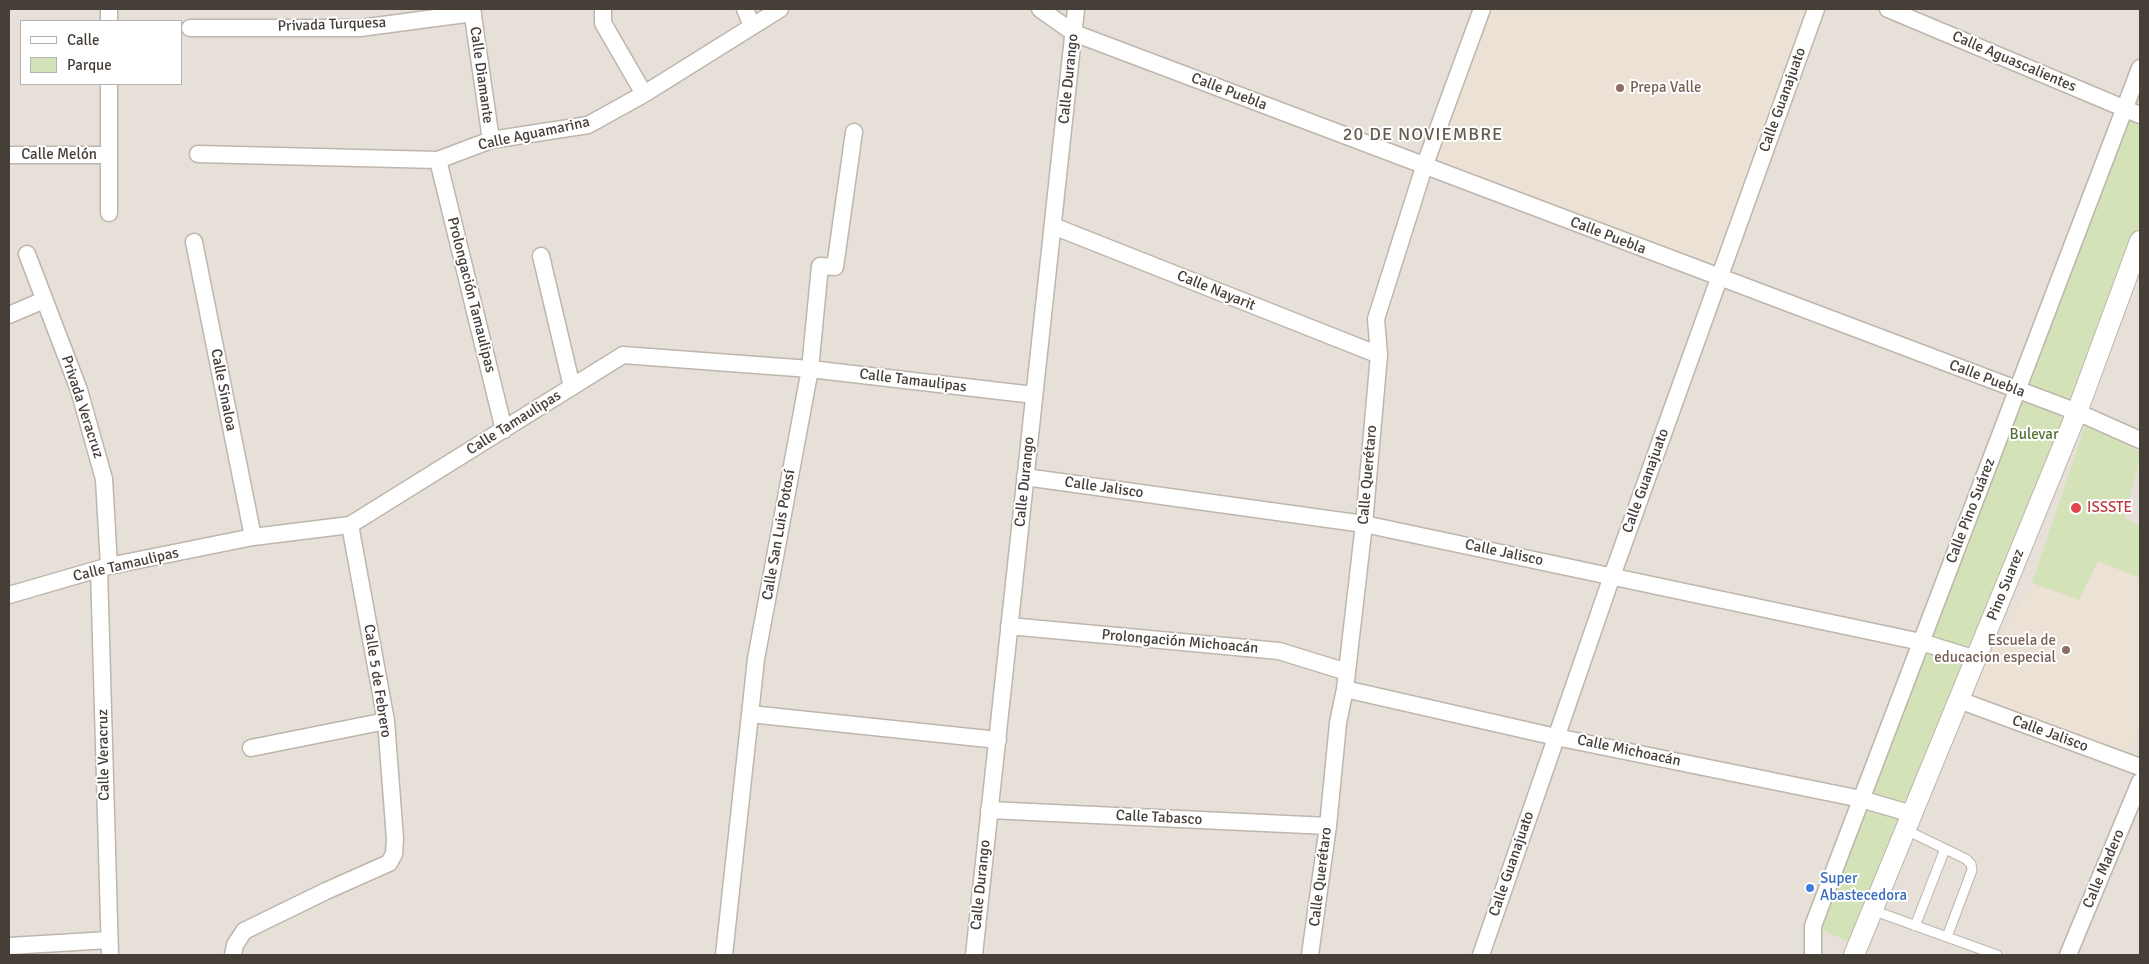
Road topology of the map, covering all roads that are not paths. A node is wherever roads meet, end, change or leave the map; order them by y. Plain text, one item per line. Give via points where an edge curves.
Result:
1 (602, 9) edge
2 (745, 9) edge
3 (780, 9) edge
4 (1040, 9) edge
5 (1076, 9) edge
6 (1482, 9) edge
7 (1816, 9) edge
8 (1888, 9) edge
9 (473, 11) edge
10 (752, 26) junction
11 (190, 28) dead end
12 (1074, 34) junction
13 (2140, 68) edge
14 (109, 85) edge
15 (644, 94) junction
16 (2125, 108) junction
17 (2140, 115) edge
18 (854, 132) dead end
19 (491, 140) junction
20 (198, 154) dead end
21 (9, 155) edge
22 (109, 155) junction
23 (438, 160) junction
24 (1424, 167) junction
25 (108, 213) dead end
26 (1053, 226) junction
27 (2140, 241) edge
28 (194, 242) dead end
29 (27, 254) dead end
30 (541, 256) dead end
31 (1718, 278) junction
32 (44, 300) junction
33 (9, 315) edge
34 (1379, 356) junction
35 (810, 369) junction
36 (572, 387) junction
37 (2017, 390) junction
38 (1034, 395) junction
39 (2077, 412) junction
40 (504, 430) junction
41 (2140, 440) edge
42 (1025, 477) junction
43 (350, 524) junction
44 (1364, 524) junction
45 (253, 537) junction
46 (104, 568) junction
47 (1612, 576) junction
48 (9, 596) edge
49 (1009, 626) junction
50 (1921, 642) junction
51 (1976, 658) junction
52 (1347, 672) junction
53 (1346, 689) junction
54 (1959, 700) junction
55 (750, 714) junction
56 (386, 721) junction
57 (1556, 736) junction
58 (998, 740) junction
59 (251, 748) dead end
60 (2140, 767) edge
61 (2140, 782) edge
62 (1861, 799) junction
63 (989, 810) junction
64 (1909, 822) junction
65 (1328, 826) junction
66 (1945, 849) junction
67 (1872, 910) junction
68 (1916, 926) junction
69 (1947, 937) junction
70 (9, 946) edge
71 (110, 948) edge
72 (233, 955) edge
73 (724, 955) edge
74 (974, 955) edge
75 (1310, 955) edge
76 (1481, 955) edge
77 (1813, 955) edge
78 (1854, 955) edge
79 (1997, 955) edge
80 (2068, 955) edge

1 - 15 street via 603,23
2 - 10 street
3 - 10 street, Calle Aguamarina
4 - 12 street
5 - 12 street, Calle Durango
6 - 24 street, Calle Querétaro
7 - 31 street, Calle Guanajuato
8 - 16 street, Calle Aguascalientes
9 - 11 street, Privada Turquesa via 360,28
9 - 19 street, Calle Diamante
10 - 15 street, Calle Aguamarina
12 - 24 street, Calle Puebla
12 - 26 street, Calle Durango
13 - 16 street, Calle Pino Suárez
14 - 22 street
15 - 19 street, Calle Aguamarina via 588,125
16 - 17 street, Calle Aguascalientes
16 - 37 street, Calle Pino Suárez
18 - 35 street, Calle San Luis Potosí via 835,267 820,266
19 - 23 street, Calle Aguamarina
20 - 23 street, Calle Aguamarina
21 - 22 street, Calle Melón
22 - 25 street
23 - 40 street, Prolongación Tamaulipas
24 - 31 street, Calle Puebla
24 - 34 street, Calle Querétaro via 1376,319
26 - 34 street, Calle Nayarit
26 - 38 street, Calle Durango
27 - 39 street, Pino Suarez
28 - 45 street, Calle Sinaloa
29 - 32 street, Privada Veracruz
30 - 36 street
31 - 37 street, Calle Puebla
31 - 47 street, Calle Guanajuato
32 - 33 street
32 - 46 street, Privada Veracruz via 79,390 104,479
34 - 44 street, Calle Querétaro
35 - 36 street, Calle Tamaulipas via 623,356
35 - 38 street, Calle Tamaulipas
35 - 55 street, Calle San Luis Potosí via 756,659
36 - 40 street, Calle Tamaulipas
37 - 39 street, Calle Puebla
37 - 50 street, Calle Pino Suárez
38 - 42 street, Calle Durango
39 - 41 street, Calle Puebla
39 - 51 street, Pino Suarez
40 - 43 street, Calle Tamaulipas
42 - 44 street, Calle Jalisco
42 - 49 street, Calle Durango
43 - 45 street, Calle Tamaulipas
43 - 56 street, Calle 5 de Febrero
44 - 47 street, Calle Jalisco
44 - 52 street, Calle Querétaro
45 - 46 street, Calle Tamaulipas
46 - 48 street, Calle Tamaulipas
46 - 71 street, Calle Veracruz
47 - 50 street, Calle Jalisco
47 - 57 street, Calle Guanajuato
49 - 52 street, Prolongación Michoacán via 1279,651
49 - 58 street, Calle Durango
50 - 51 street, Calle Jalisco
50 - 62 street, Calle Pino Suárez
51 - 54 street, Pino Suarez
52 - 53 street, Calle Querétaro
53 - 57 street, Calle Michoacán
53 - 65 street, Calle Querétaro via 1338,723
54 - 60 street, Calle Jalisco
54 - 64 street, Pino Suarez
55 - 58 street
55 - 73 street, Calle San Luis Potosí
56 - 59 street
56 - 72 street, Calle 5 de Febrero via 395,839 394,854 389,863 244,931
57 - 62 street, Calle Michoacán
57 - 76 street, Calle Guanajuato
58 - 63 street, Calle Durango
61 - 80 street, Calle Madero
62 - 64 street, Calle Michoacán
62 - 77 street, Calle Pino Suárez via 1813,926
63 - 65 street, Calle Tabasco
63 - 74 street, Calle Durango
64 - 66 lane
64 - 67 street, Pino Suarez
65 - 75 street, Calle Querétaro
66 - 68 lane
66 - 69 lane via 1966,859 1972,870
67 - 68 lane
67 - 78 street, Pino Suarez
68 - 69 lane
69 - 79 lane
70 - 71 street

